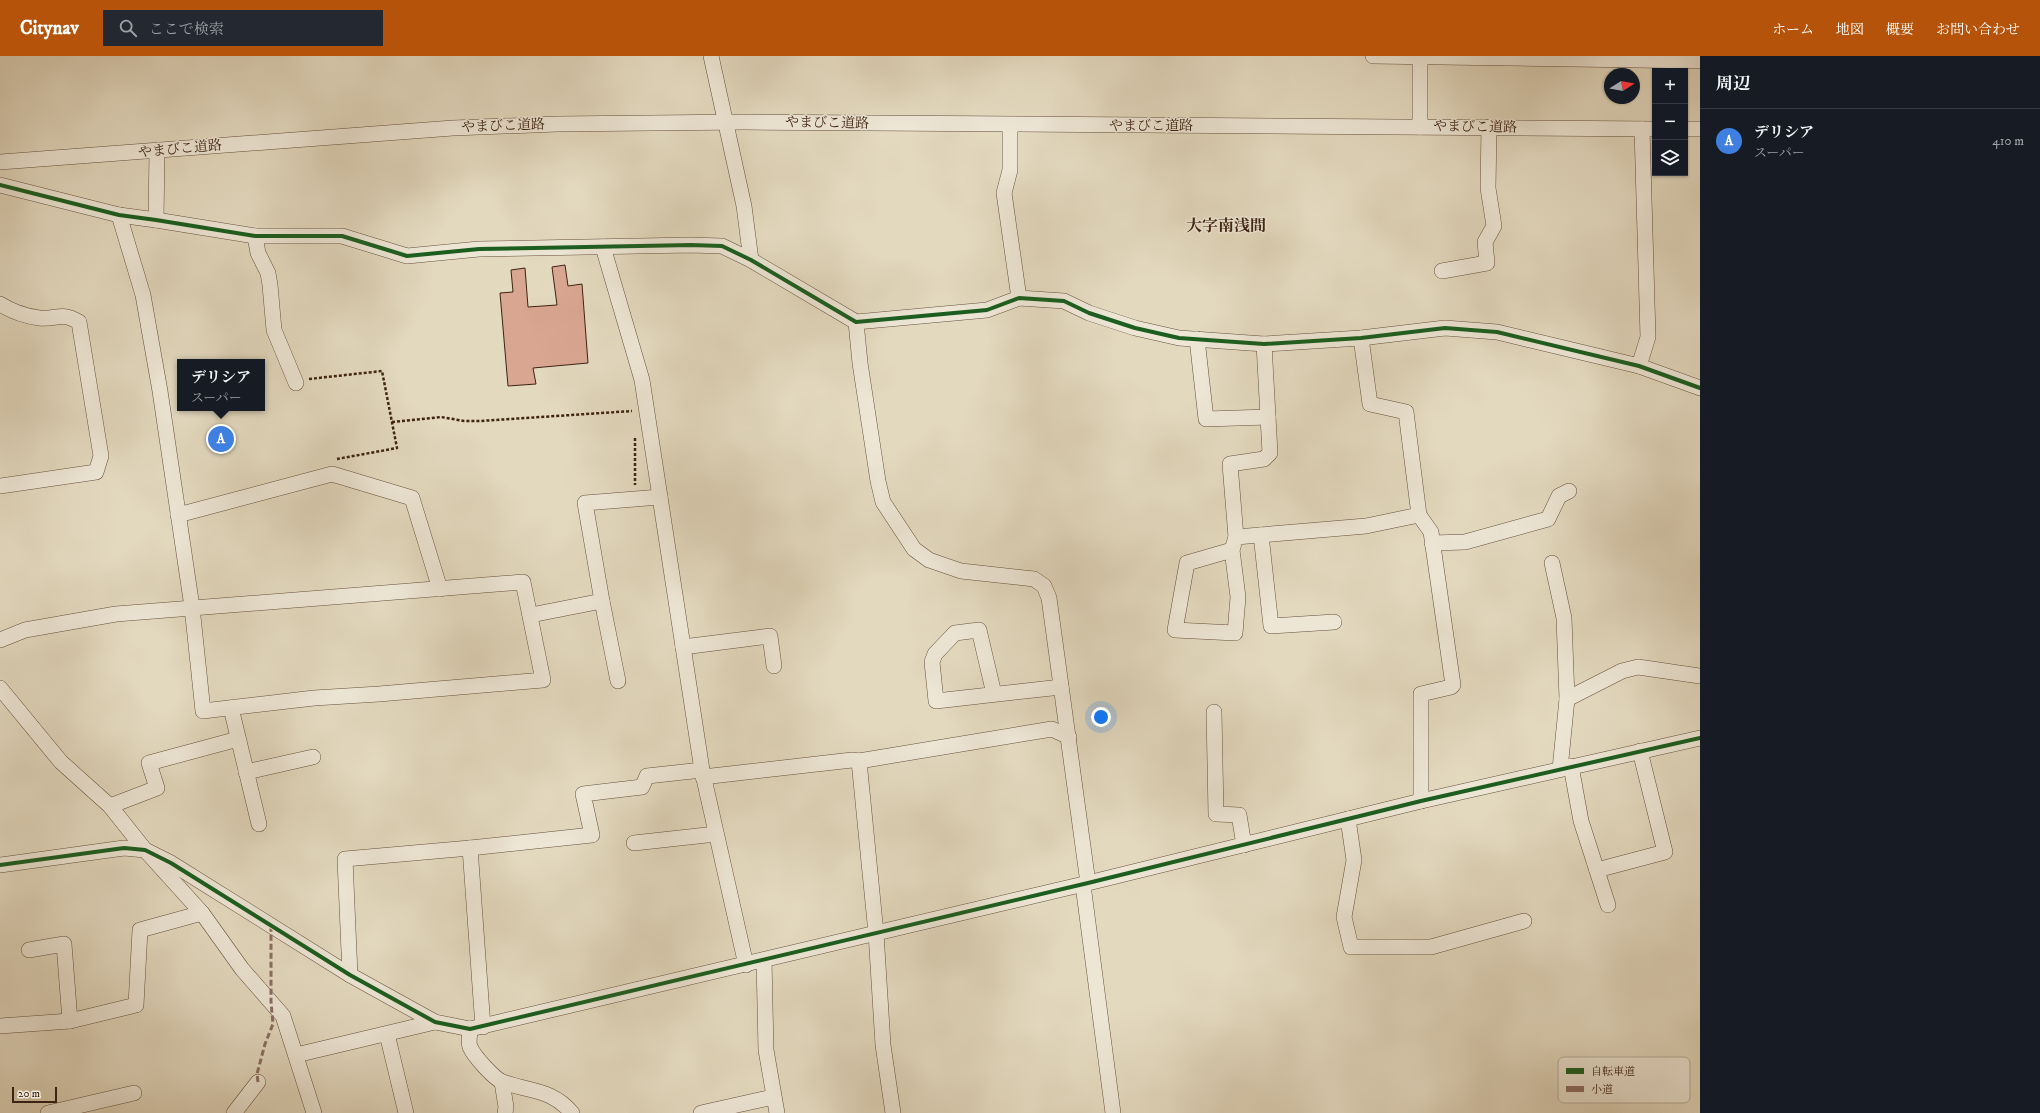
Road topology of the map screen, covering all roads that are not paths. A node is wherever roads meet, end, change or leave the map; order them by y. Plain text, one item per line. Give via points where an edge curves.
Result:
1 (711, 56) edge
2 (1373, 56) edge
3 (1420, 57) edge
4 (1700, 61) edge
5 (724, 122) junction
6 (1010, 125) junction
7 (1420, 127) junction
8 (1489, 128) junction
9 (1649, 129) edge
10 (1688, 129) edge
11 (1700, 129) edge
12 (157, 151) junction
13 (0, 162) edge
14 (0, 185) edge
15 (118, 215) junction
16 (156, 220) junction
17 (255, 236) junction
18 (603, 247) junction
19 (750, 260) junction
20 (1442, 271) dead end
21 (1019, 298) junction
22 (0, 304) edge
23 (856, 322) junction
24 (1361, 338) junction
25 (1197, 339) junction
26 (1264, 344) junction
27 (1639, 366) junction
28 (295, 382) road end
29 (1700, 388) edge
30 (1268, 417) junction
31 (0, 486) edge
32 (1569, 491) dead end
33 (660, 497) junction
34 (178, 515) junction
35 (1419, 515) junction
36 (1261, 535) junction
37 (1432, 543) junction
38 (1234, 544) junction
39 (1552, 564) dead end
40 (440, 589) junction
41 (602, 601) junction
42 (192, 607) junction
43 (531, 615) junction
44 (1334, 622) dead end
45 (0, 640) edge
46 (683, 647) junction
47 (774, 666) dead end
48 (1700, 676) edge
49 (618, 681) dead end
50 (1061, 687) junction
51 (0, 688) edge
52 (994, 694) junction
53 (1567, 699) junction
54 (231, 708) junction
55 (1214, 712) dead end
56 (1069, 737) junction
57 (1700, 738) edge
58 (238, 739) junction
59 (1640, 751) junction
60 (313, 757) dead end
61 (859, 762) junction
62 (1566, 768) junction
63 (246, 772) junction
64 (702, 773) junction
65 (1421, 801) junction
66 (110, 806) junction
67 (1348, 819) junction
68 (259, 824) dead end
69 (716, 834) junction
70 (634, 843) dead end
71 (1244, 845) junction
72 (470, 848) junction
73 (145, 850) junction
74 (0, 865) edge
75 (1597, 870) junction
76 (1086, 884) junction
77 (1608, 905) dead end
78 (202, 913) junction
79 (1524, 921) dead end
80 (876, 933) junction
81 (30, 950) dead end
82 (764, 960) junction
83 (746, 965) junction
84 (350, 975) junction
85 (70, 1021) junction
86 (435, 1022) junction
87 (0, 1026) edge
88 (476, 1028) junction
89 (387, 1034) junction
90 (296, 1055) junction
91 (258, 1082) dead end
92 (502, 1082) junction
93 (134, 1093) dead end
94 (774, 1097) junction
95 (48, 1113) edge
96 (234, 1113) edge
97 (314, 1113) edge
98 (406, 1113) edge
99 (505, 1113) edge
100 (572, 1113) edge
101 (701, 1113) edge
102 (777, 1113) edge
103 (893, 1113) edge
104 (1112, 1113) edge

1 - 5 street
2 - 3 street
3 - 4 street
3 - 7 street
5 - 6 street, やまびこ道路
5 - 12 street, やまびこ道路 via 453,128
5 - 19 street via 744,206
6 - 7 street, やまびこ道路
6 - 21 street via 1010,170 1004,194
7 - 8 street, やまびこ道路
8 - 9 street, やまびこ道路
8 - 20 street via 1488,188 1494,226 1485,242 1487,263
9 - 27 street via 1648,337
10 - 11 street
12 - 13 street, やまびこ道路
12 - 16 street
14 - 15 street
15 - 16 street
15 - 34 street via 143,295
16 - 17 street
17 - 18 street via 342,236 407,256 479,249
17 - 28 street via 258,253 268,273 274,330
18 - 19 street via 722,246
18 - 33 street via 642,380
19 - 23 street
21 - 23 street via 987,310
21 - 25 street via 1064,301 1089,313 1135,328 1179,338
22 - 31 street via 10,311 40,318 68,316 79,322 101,456 96,472
23 - 50 street via 883,502 914,549 929,560 961,571 1034,579 1044,586 1049,598
24 - 26 street
24 - 27 street via 1445,328 1497,332
24 - 35 street via 1370,404 1406,412
25 - 26 street
25 - 30 street via 1206,419
26 - 30 street
27 - 29 street
30 - 38 street via 1270,454 1264,459 1230,464
32 - 37 street via 1559,496 1548,519 1465,542
33 - 41 street via 585,503
33 - 46 street
34 - 40 street via 332,474 412,498
34 - 42 street
35 - 36 street via 1366,526
35 - 37 street via 1431,532
36 - 38 street
36 - 44 street via 1271,626
37 - 65 street via 1453,685 1421,694
38 - 38 street via 1187,563 1175,630 1235,633 1238,597
39 - 53 street via 1564,618
40 - 42 street
40 - 43 street via 523,582
41 - 43 street
41 - 49 street
42 - 45 street via 116,614 25,630
42 - 54 street via 203,710
43 - 54 street via 543,680 314,698
46 - 47 street via 770,636
46 - 64 street
48 - 53 street via 1638,668 1622,671
50 - 52 street
50 - 56 street
51 - 66 street via 61,762
52 - 52 street via 936,701 932,662 935,654 954,633 979,630
53 - 62 street
54 - 58 street
55 - 71 street via 1216,814 1239,815
56 - 61 street via 1052,729
56 - 76 street
57 - 59 street
58 - 63 street
58 - 66 street via 148,763 157,788
59 - 62 street
59 - 75 street via 1665,852
60 - 63 street
61 - 64 street via 852,760
61 - 80 street
62 - 65 street
62 - 75 street
63 - 68 street
64 - 69 street
64 - 72 street via 647,776 642,787 583,794 592,835
65 - 67 street
66 - 73 street
67 - 71 street
67 - 79 street via 1354,860 1344,917 1351,948 1431,947
69 - 70 street
69 - 83 street
71 - 76 street
72 - 84 street via 344,859
72 - 88 street
73 - 74 street via 124,848
73 - 78 street
73 - 84 street via 171,863
75 - 77 street
76 - 80 street
76 - 104 street
78 - 85 street via 140,930 136,1005
78 - 90 street via 242,969 283,1016
80 - 82 street
80 - 103 street via 883,1045
81 - 85 street via 64,944
82 - 83 street
82 - 94 street via 766,1050
83 - 88 street
84 - 86 street
85 - 87 street
86 - 88 street
86 - 89 street
88 - 92 street via 469,1046 476,1058
89 - 90 street
89 - 98 street
90 - 97 street
91 - 96 street
92 - 99 street
92 - 100 street via 550,1094 567,1106
93 - 95 street
94 - 101 street
94 - 102 street

